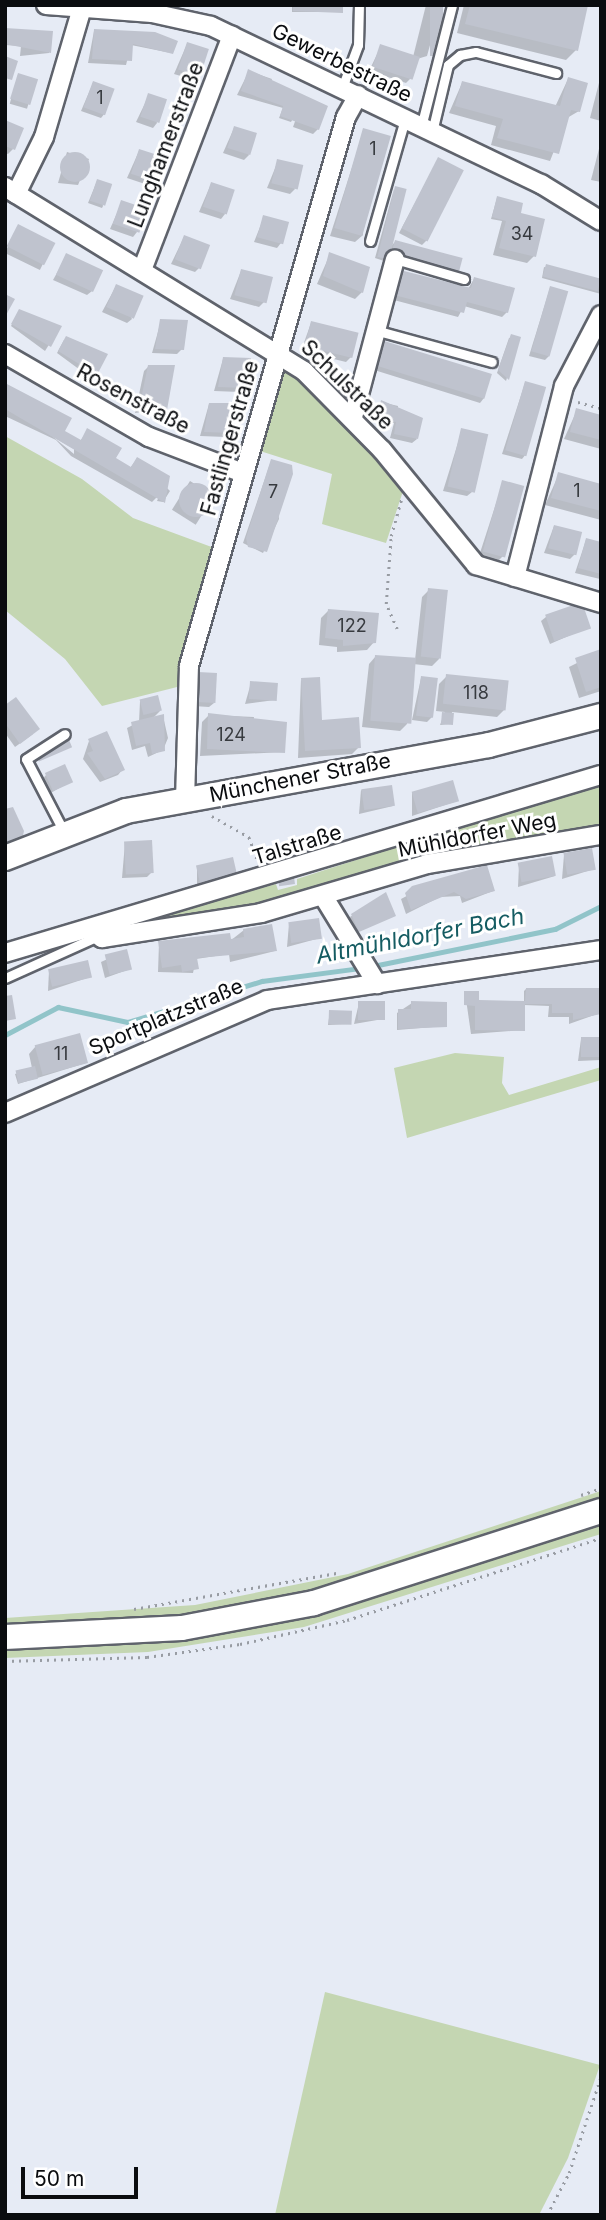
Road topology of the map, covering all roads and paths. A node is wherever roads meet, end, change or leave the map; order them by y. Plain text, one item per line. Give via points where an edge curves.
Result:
1 (46, 5) edge
2 (359, 5) edge
3 (452, 5) edge
4 (82, 8) junction
5 (232, 36) junction
6 (556, 72) dead end
7 (350, 91) junction
8 (419, 126) junction
9 (11, 190) edge
10 (601, 221) edge
11 (370, 241) dead end
12 (395, 260) joint
13 (142, 270) junction
14 (464, 279) dead end
15 (601, 314) edge
16 (375, 330) junction
17 (279, 351) junction
18 (5, 354) edge
19 (492, 362) dead end
20 (561, 397) junction
21 (601, 408) edge
22 (353, 417) junction
23 (243, 473) junction
24 (410, 486) junction
25 (515, 577) junction
26 (601, 603) edge
27 (397, 629) dead end
28 (601, 716) edge
29 (65, 734) dead end
30 (601, 775) edge
31 (185, 800) junction
32 (229, 824) dead end
33 (65, 834) junction
34 (601, 835) edge
35 (5, 858) edge
36 (262, 879) junction
37 (325, 899) junction
38 (94, 934) junction
39 (601, 950) edge
40 (5, 953) edge
41 (5, 978) edge
42 (375, 980) junction
43 (5, 1113) edge
44 (601, 1488) edge
45 (577, 1496) dead end
46 (601, 1511) edge
47 (352, 1569) dead end
48 (124, 1611) dead end
49 (5, 1637) edge
50 (601, 2076) edge
51 (547, 2215) edge

1 - 4 street, Gewerbestraße
2 - 7 lane
3 - 8 lane
4 - 5 street, Gewerbestraße via 176,16
4 - 9 street via 44,137
5 - 7 street, Gewerbestraße
5 - 13 street, Lunghamerstraße
6 - 8 lane via 476,52 460,55 448,65
7 - 8 street, Gewerbestraße
7 - 17 street, Fastlingerstraße
8 - 10 street, Gewerbestraße
8 - 11 lane
9 - 13 street, Schulstraße
12 - 14 lane
12 - 16 street
13 - 17 street, Schulstraße
15 - 20 street via 576,354
16 - 19 lane
16 - 22 street
17 - 22 street, Schulstraße
17 - 23 street, Fastlingerstraße
18 - 23 street, Rosenstraße via 149,437
20 - 21 path
20 - 25 street
22 - 24 street, Schulstraße
23 - 31 street, Fastlingerstraße via 189,666
24 - 25 street, Schulstraße via 469,559
24 - 27 path via 391,536 386,604
25 - 26 street, Schulstraße
28 - 31 street, Münchener Straße via 489,745
29 - 33 lane via 26,759
30 - 36 street, Talstraße
31 - 33 street, Münchener Straße via 105,816
32 - 36 path via 253,843
33 - 35 street, Münchener Straße
34 - 37 street, Mühldorfer Weg via 427,864
36 - 38 street, Talstraße
37 - 38 street, Mühldorfer Weg
37 - 42 street
38 - 40 street, Talstraße
38 - 41 lane
39 - 42 street, Sportplatzstraße
42 - 43 street, Sportplatzstraße via 242,1006
44 - 45 path
46 - 49 street via 314,1603 182,1628
47 - 48 path
50 - 51 path via 569,2173

